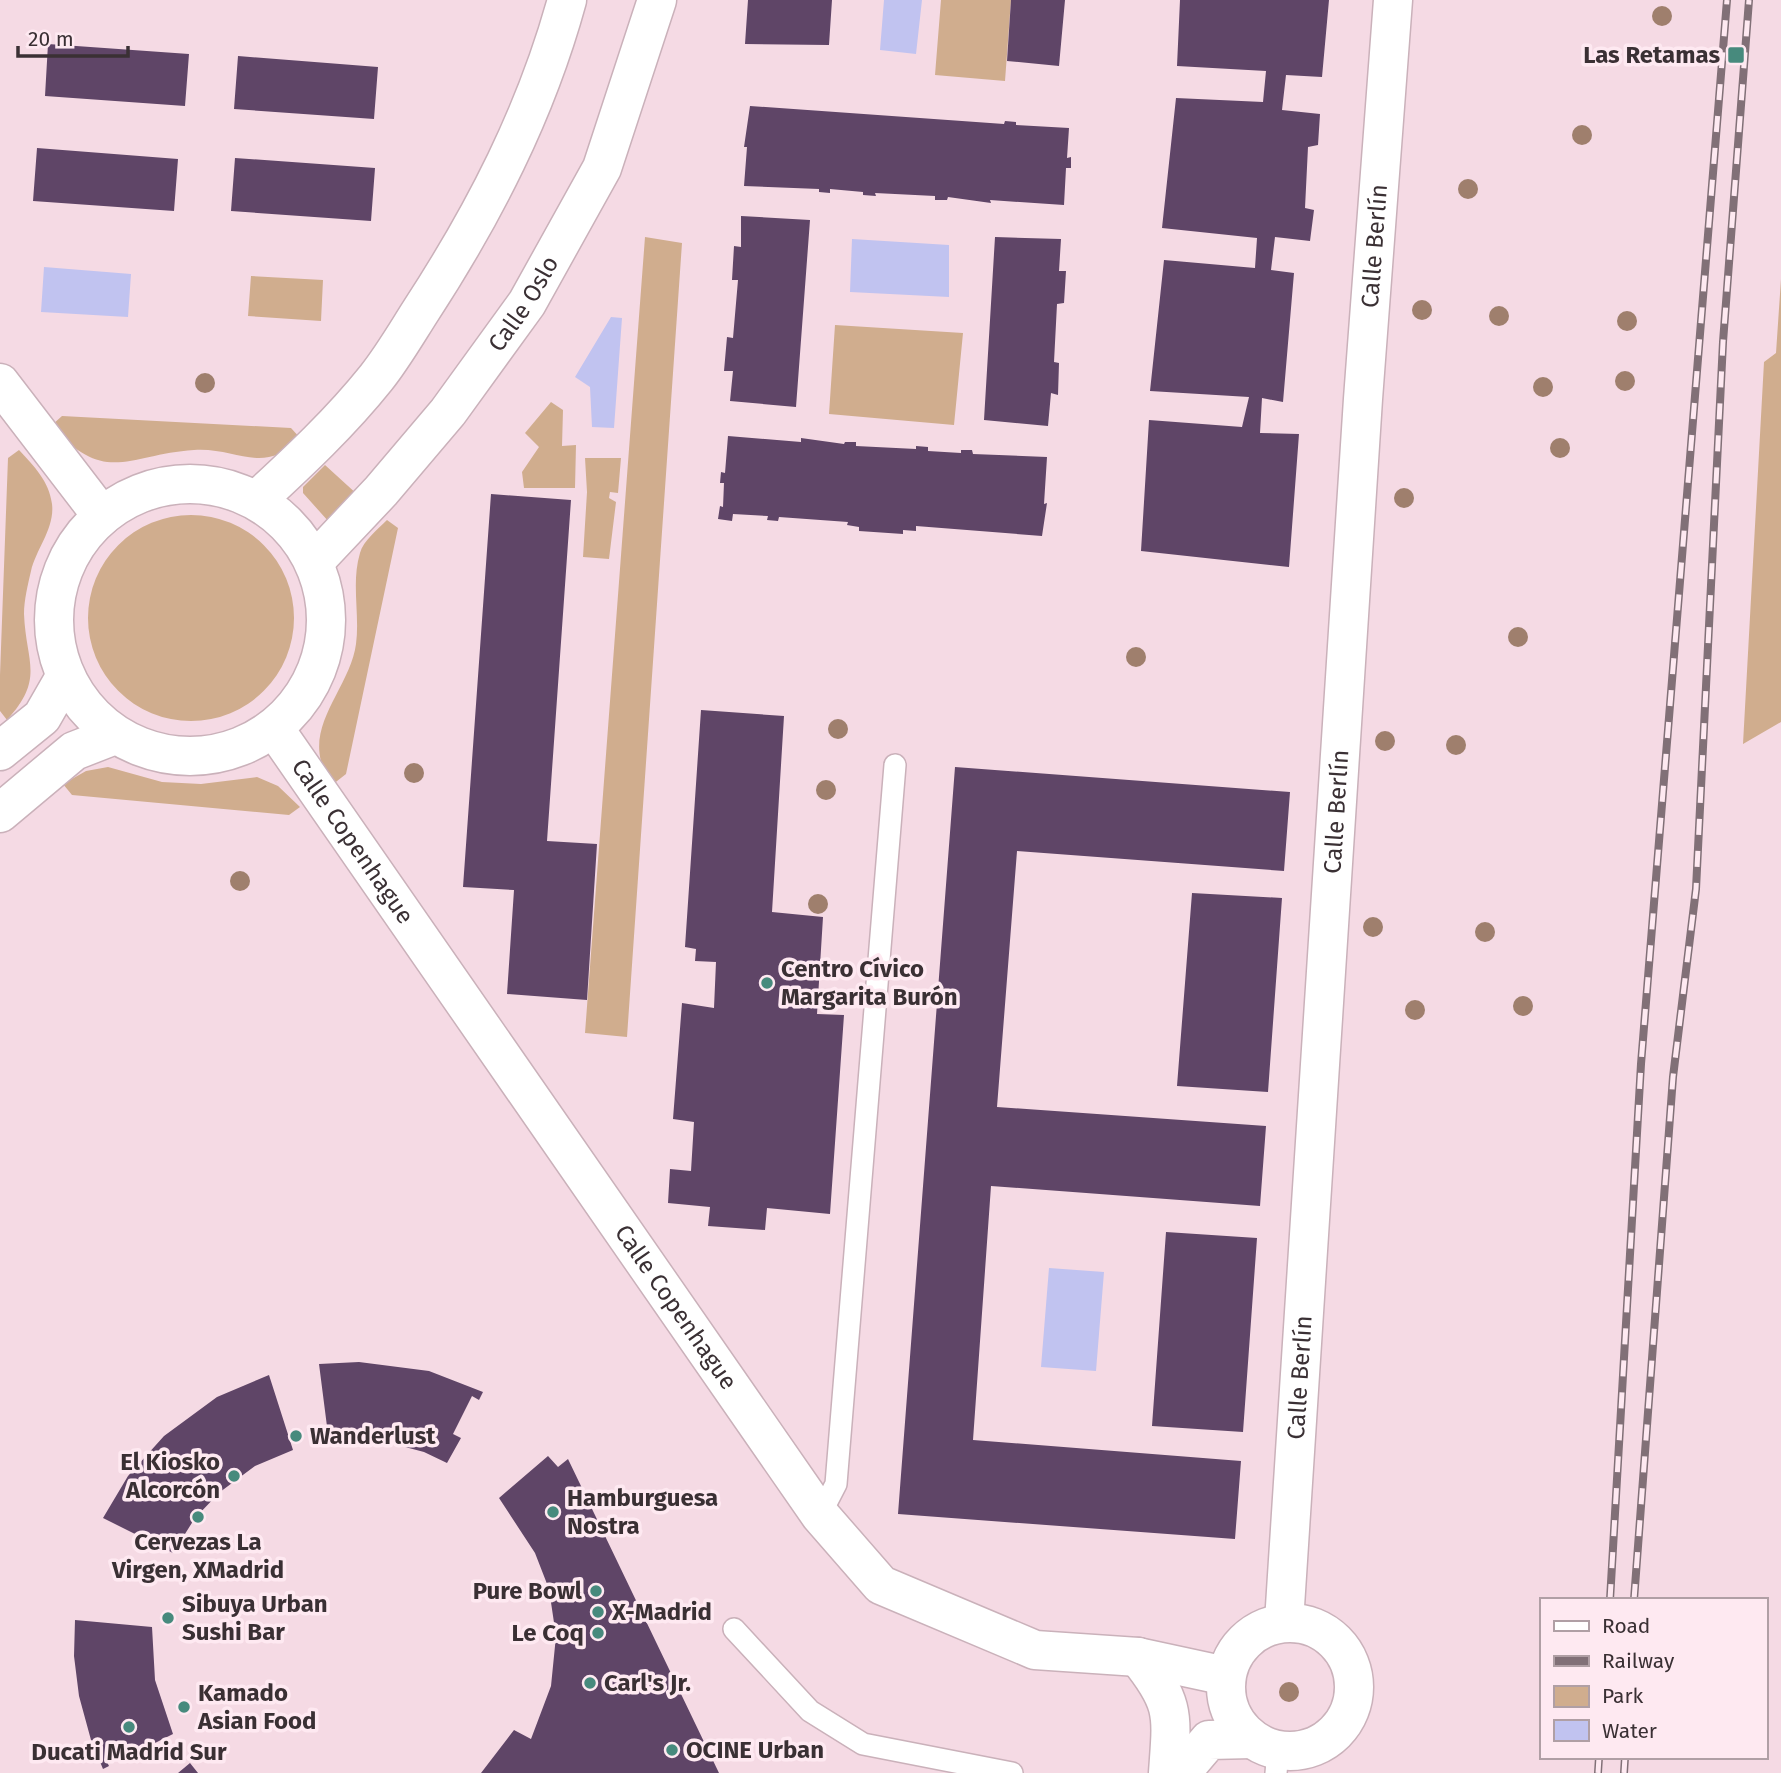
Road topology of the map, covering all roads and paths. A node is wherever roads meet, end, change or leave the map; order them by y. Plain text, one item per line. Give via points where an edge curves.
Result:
1 (567, 0) edge
2 (657, 0) edge
3 (1393, 0) edge
4 (0, 383) edge
5 (257, 500) junction
6 (102, 516) junction
7 (315, 561) junction
8 (65, 677) junction
9 (274, 728) junction
10 (115, 735) junction
11 (0, 751) edge
12 (895, 765) dead end
13 (0, 813) edge
14 (820, 1515) junction
15 (1284, 1622) junction
16 (734, 1629) dead end
17 (1138, 1657) junction
18 (1226, 1676) junction
19 (1268, 1754) edge
20 (1012, 1773) edge
21 (1168, 1773) edge
22 (1181, 1773) edge

1 - 5 street via 551,57 515,146 461,249 377,377 326,436
2 - 7 street, Calle Oslo via 602,168 527,303 448,412
3 - 15 street, Calle Berlín
4 - 6 street
5 - 6 street via 218,485 176,483 136,494
5 - 7 street via 291,526
6 - 8 street via 73,549 56,591 54,634
7 - 9 street via 327,605 324,651 305,694
8 - 10 street via 86,709
8 - 11 street via 42,717
9 - 10 street via 237,749 196,757 154,752
9 - 14 street, Calle Copenhague
10 - 13 street via 74,751
12 - 14 lane via 835,1484
14 - 17 street, Calle Copenhague via 881,1585 1035,1650
15 - 18 street via 1246,1639
15 - 19 street via 1315,1628 1341,1647 1355,1687 1341,1727 1325,1741 1305,1750
16 - 20 lane via 810,1710 863,1744
17 - 18 street, Calle Copenhague
17 - 21 street via 1163,1687 1172,1721
18 - 19 street via 1230,1711
19 - 22 street via 1209,1740

